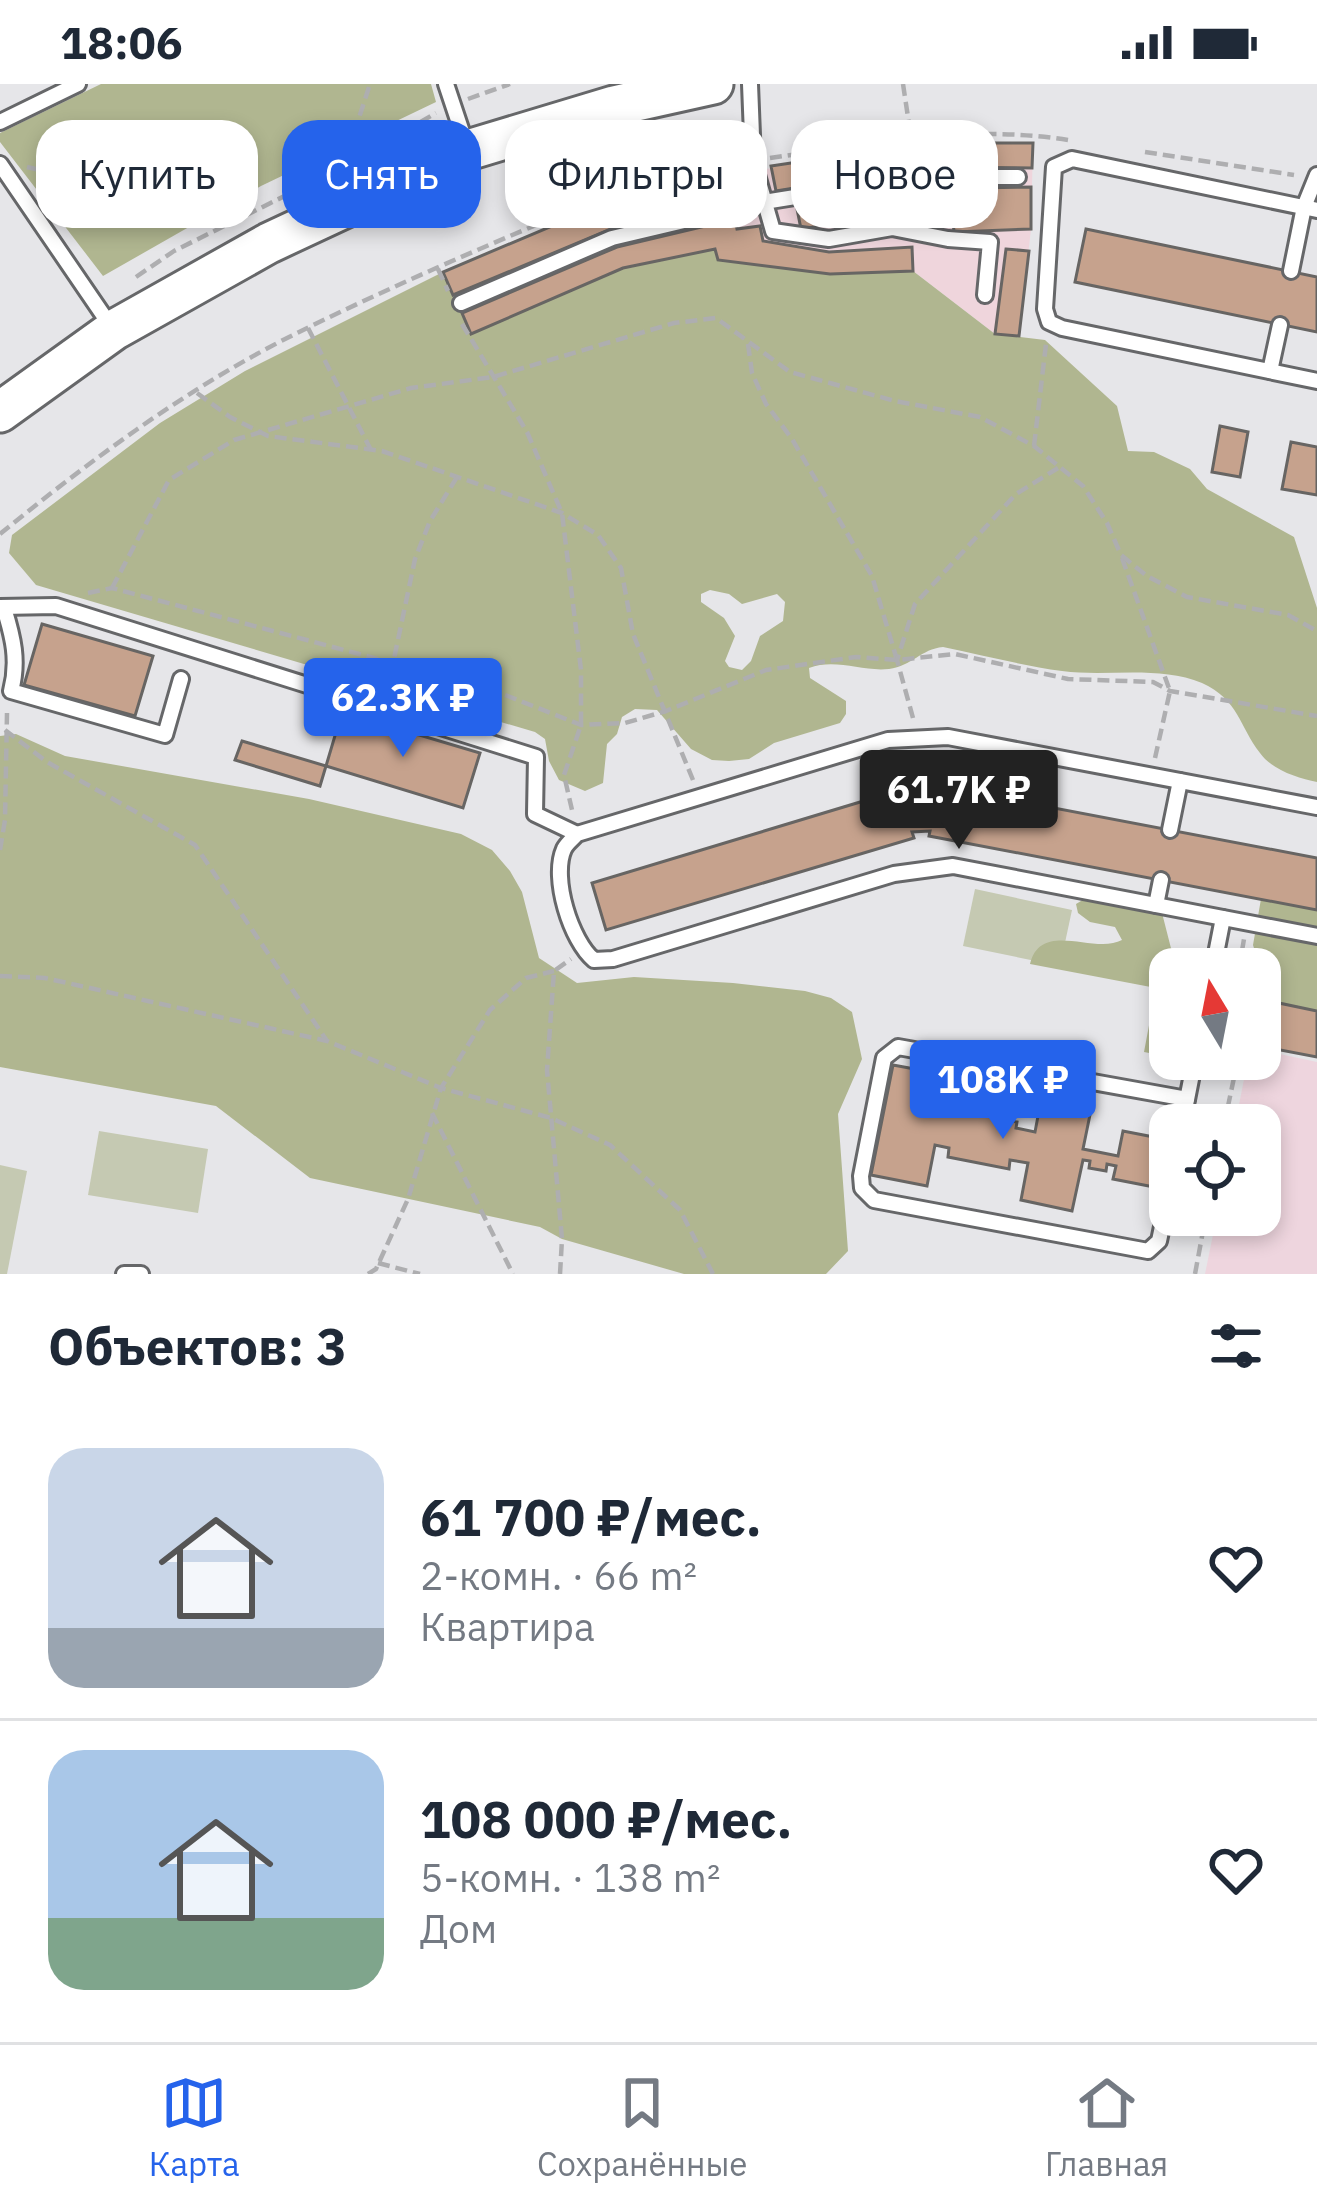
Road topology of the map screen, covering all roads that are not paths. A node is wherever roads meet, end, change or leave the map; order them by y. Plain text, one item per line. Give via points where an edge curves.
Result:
1 (78, 84) edge
2 (446, 84) edge
3 (713, 84) edge
4 (750, 84) edge
5 (671, 88) edge
6 (458, 120) edge
7 (752, 120) edge
8 (0, 122) edge
9 (481, 146) edge
10 (0, 164) edge
11 (1317, 176) edge
12 (1018, 177) dead end
13 (767, 202) edge
14 (1311, 209) edge
15 (767, 211) edge
16 (301, 228) edge
17 (654, 228) edge
18 (1291, 271) dead end
19 (985, 296) dead end
20 (457, 303) road end
21 (1280, 325) dead end
22 (114, 330) junction
23 (1270, 371) junction
24 (1317, 381) edge
25 (4, 401) edge
26 (2, 608) edge
27 (182, 679) dead end
28 (1180, 781) junction
29 (1317, 807) edge
30 (1170, 830) dead end
31 (577, 834) junction
32 (1161, 880) dead end
33 (1156, 905) junction
34 (1223, 918) junction
35 (1317, 936) edge
36 (1217, 948) edge
37 (1191, 1080) edge
38 (1187, 1099) junction
39 (1186, 1104) edge
40 (1160, 1236) edge
41 (124, 1274) edge
42 (141, 1274) edge

1 - 8 lane
2 - 6 lane
3 - 5 main road
4 - 7 lane
5 - 9 main road
10 - 22 lane
11 - 14 lane
12 - 13 lane via 920,177
14 - 18 lane
14 - 23 lane via 1072,159 1054,167 1049,322
15 - 19 lane via 773,230 829,239 892,228 990,242
16 - 22 main road
17 - 20 lane
21 - 23 lane
22 - 25 main road
23 - 24 lane
26 - 27 lane via 15,656 11,691 165,735
26 - 31 lane via 56,607 536,757 535,814
28 - 29 lane
28 - 30 lane
28 - 31 lane via 918,735
31 - 33 lane via 563,852 560,883 582,950 594,960 939,867
32 - 33 lane
33 - 34 lane
34 - 35 lane
34 - 36 lane
37 - 38 lane
38 - 39 lane
38 - 40 lane via 898,1047 884,1058 861,1176 874,1200 1148,1251
41 - 42 lane

